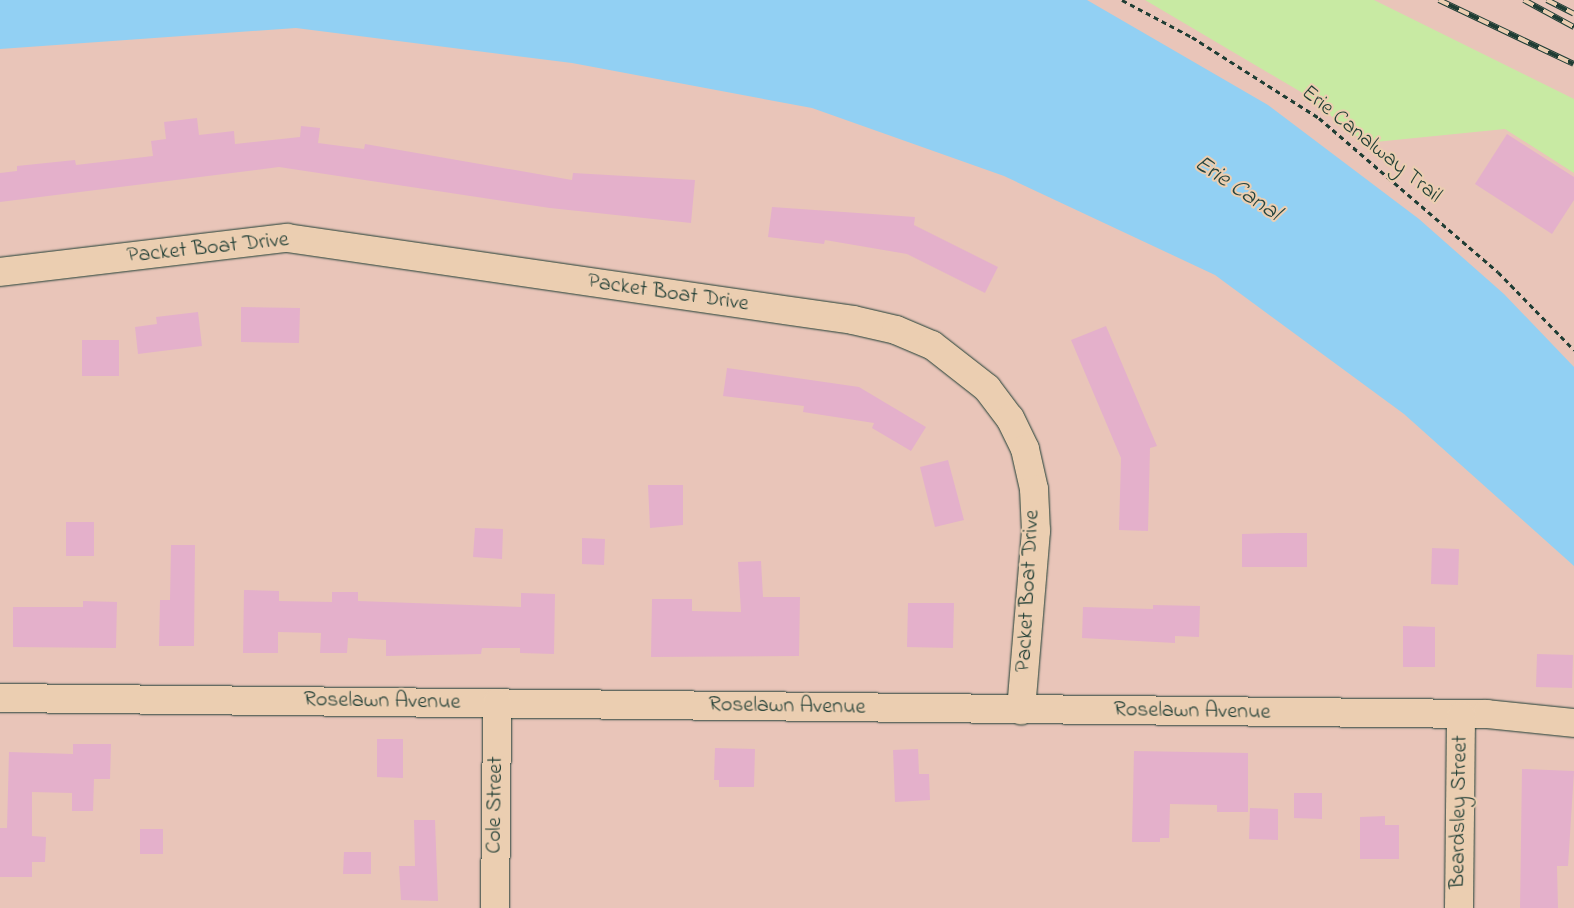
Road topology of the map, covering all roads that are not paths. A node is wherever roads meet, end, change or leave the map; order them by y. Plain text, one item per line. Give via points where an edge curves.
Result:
1 (0, 272) edge
2 (0, 698) edge
3 (497, 703) junction
4 (1021, 710) junction
5 (1462, 716) junction
6 (1574, 723) edge
7 (495, 908) edge
8 (1459, 908) edge

1 - 4 street, Packet Boat Drive via 287,238 853,320 896,330 932,345 987,388 1010,418 1025,449 1034,489 1036,531
2 - 3 street, Roselawn Avenue
3 - 4 street, Roselawn Avenue
3 - 7 street, Cole Street
4 - 5 street, Roselawn Avenue
5 - 6 street, Roselawn Avenue via 1511,715
5 - 8 street, Beardsley Street

